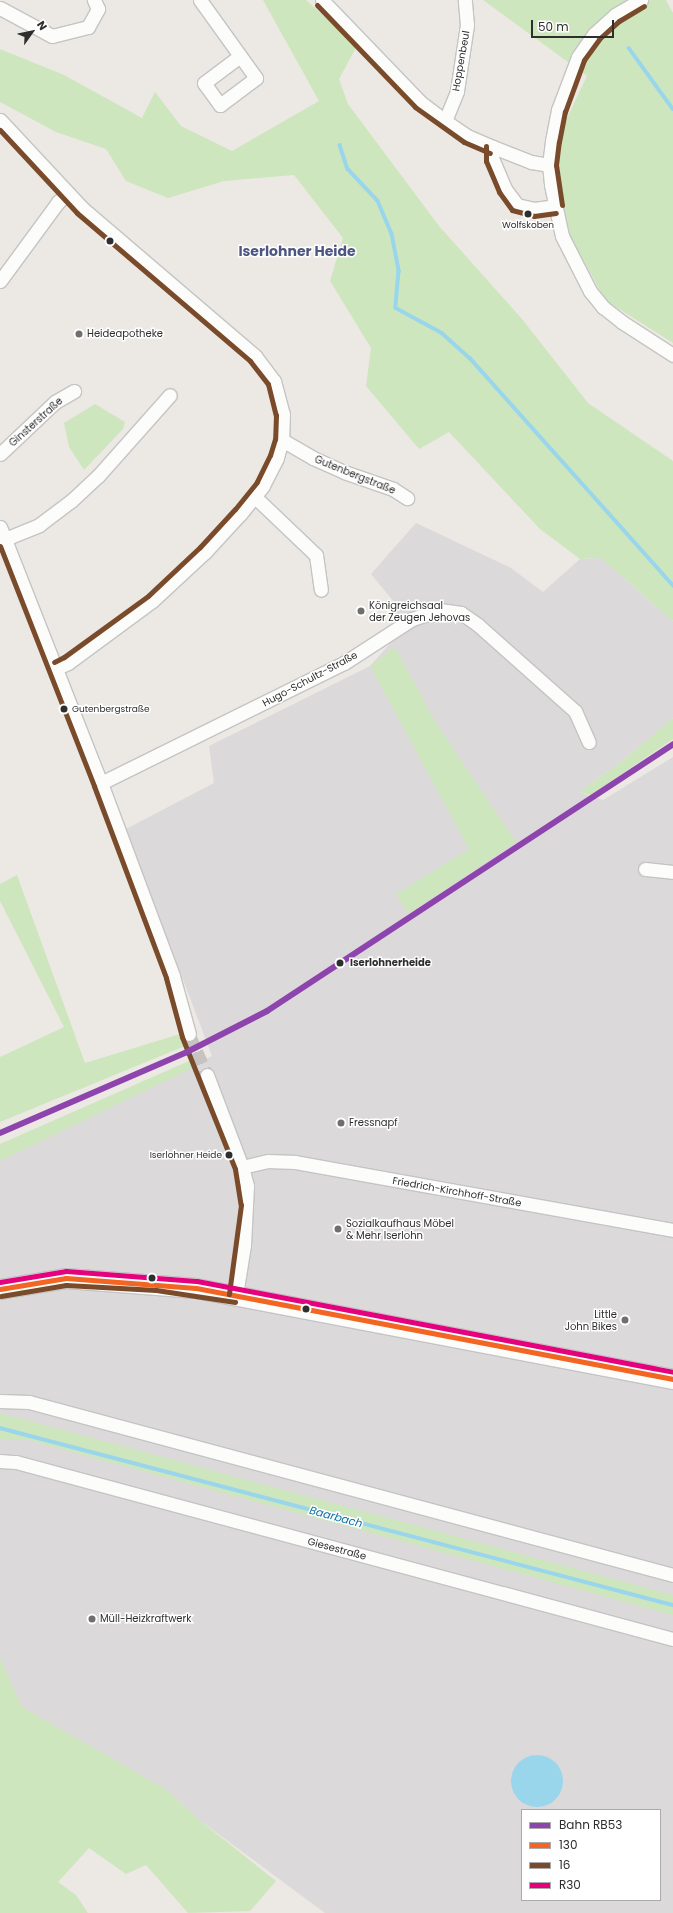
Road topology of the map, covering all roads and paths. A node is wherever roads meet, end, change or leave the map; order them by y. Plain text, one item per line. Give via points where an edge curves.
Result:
1 (94, 0) edge
2 (200, 0) edge
3 (322, 0) edge
4 (465, 0) edge
5 (641, 0) edge
6 (0, 8) edge
7 (240, 56) dead end
8 (0, 120) edge
9 (445, 121) junction
10 (493, 147) junction
11 (549, 165) junction
12 (67, 194) junction
13 (555, 206) junction
14 (0, 281) edge
15 (673, 355) edge
16 (74, 391) dead end
17 (170, 395) dead end
18 (282, 440) junction
19 (0, 454) edge
20 (255, 497) junction
21 (407, 498) dead end
22 (2, 533) edge
23 (322, 590) dead end
24 (57, 668) junction
25 (588, 742) dead end
26 (101, 783) junction
27 (645, 869) dead end
28 (673, 872) edge
29 (189, 1034) tunnel mouth
30 (207, 1075) tunnel mouth
31 (242, 1167) junction
32 (673, 1230) edge
33 (0, 1289) edge
34 (236, 1295) junction
35 (673, 1379) edge
36 (0, 1401) edge
37 (0, 1461) edge
38 (673, 1575) edge
39 (673, 1639) edge

1 - 6 street via 98,9 88,27 52,36
2 - 7 street
3 - 9 street via 420,102
4 - 9 street, Hoppenbeul via 467,25 457,91
5 - 11 street via 615,15 594,34 578,57 558,110
8 - 12 street
9 - 10 street via 467,136
10 - 11 street via 531,162
10 - 13 street via 492,158 506,189 517,205 534,209
11 - 13 street
12 - 14 street via 58,202
12 - 18 street via 255,356 267,371 281,403
13 - 15 street via 562,236 590,291 603,307 622,322
16 - 19 street, Ginsterstraße via 55,402
17 - 22 street via 98,476 71,501 39,525
18 - 20 street via 277,458
18 - 21 street, Gutenbergstraße via 313,458 344,472 393,488
20 - 23 street via 316,555
20 - 24 street via 205,552 152,600 68,663
22 - 24 street
24 - 26 street
25 - 26 street, Hugo-Schultz-Straße via 575,711 478,625 461,613 440,610 412,619 344,663
26 - 29 street via 174,976
27 - 28 street
30 - 31 street
31 - 32 street, Friedrich-Kirchhoff-Straße via 268,1161 295,1162
31 - 34 street via 248,1205
33 - 34 main road via 66,1278 157,1283
34 - 35 main road
36 - 38 street via 28,1402
37 - 39 street, Giesestraße via 16,1462

